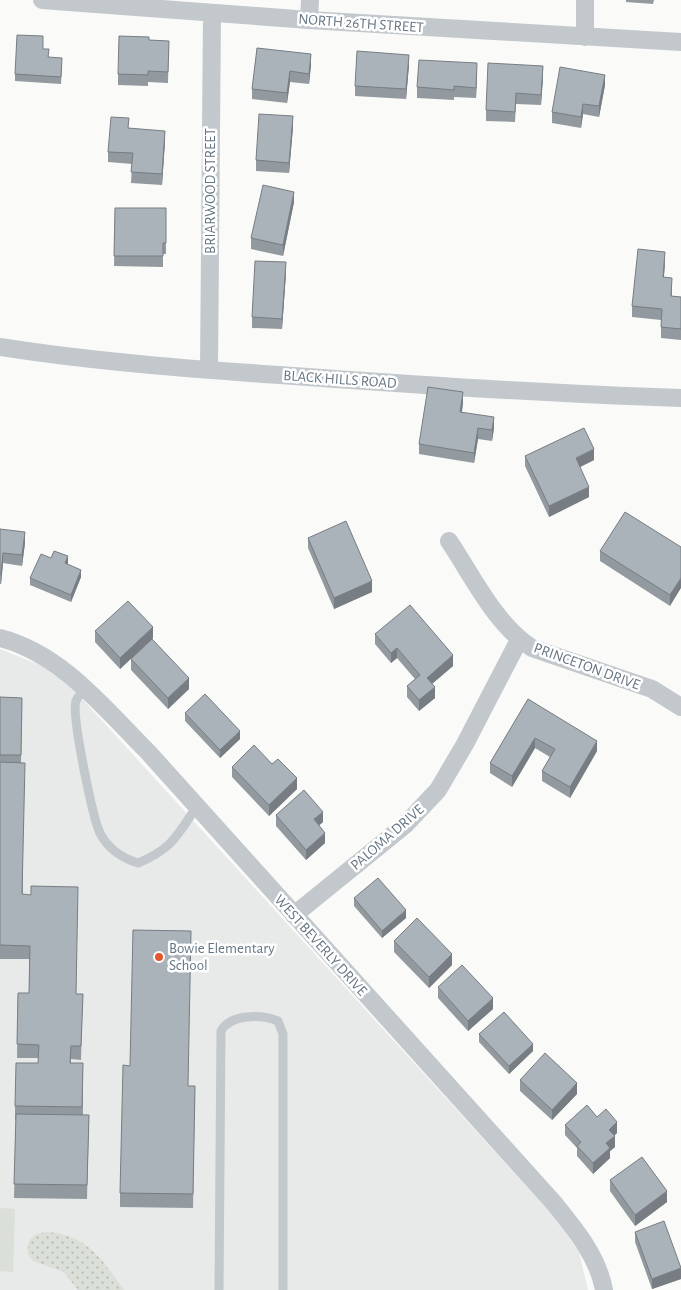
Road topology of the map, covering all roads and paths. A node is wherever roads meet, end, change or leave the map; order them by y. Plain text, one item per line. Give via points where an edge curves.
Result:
1 (42, 0) edge
2 (310, 0) edge
3 (585, 0) edge
4 (212, 13) junction
5 (310, 20) junction
6 (585, 37) junction
7 (681, 42) edge
8 (0, 347) edge
9 (209, 370) junction
10 (681, 398) edge
11 (449, 541) dead end
12 (0, 638) edge
13 (519, 640) junction
14 (85, 689) junction
15 (681, 707) edge
16 (197, 806) junction
17 (294, 915) junction
18 (219, 1290) edge
19 (283, 1290) edge
20 (604, 1290) edge

1 - 4 street, NORTH 26TH STREET
2 - 5 street
3 - 6 street
4 - 5 street, NORTH 26TH STREET
4 - 9 street, BRIARWOOD STREET
5 - 6 street, NORTH 26TH STREET
6 - 7 street, NORTH 26TH STREET
8 - 9 street, BLACK HILLS ROAD via 77,359
9 - 10 street, BLACK HILLS ROAD via 524,392
11 - 13 street, PRINCETON DRIVE via 501,620
12 - 14 street, WEST BEVERLY DRIVE via 44,655
13 - 15 street, PRINCETON DRIVE via 532,648 652,689
13 - 17 street, PALOMA DRIVE via 466,744 438,790 405,824
14 - 16 street, WEST BEVERLY DRIVE
14 - 16 lane via 76,702 76,732 100,833 113,851 138,863 159,854 173,842
16 - 17 street, WEST BEVERLY DRIVE
17 - 20 street, WEST BEVERLY DRIVE via 553,1202 578,1233 593,1259
18 - 19 lane via 221,1031 225,1022 236,1018 271,1018 278,1021 283,1034

